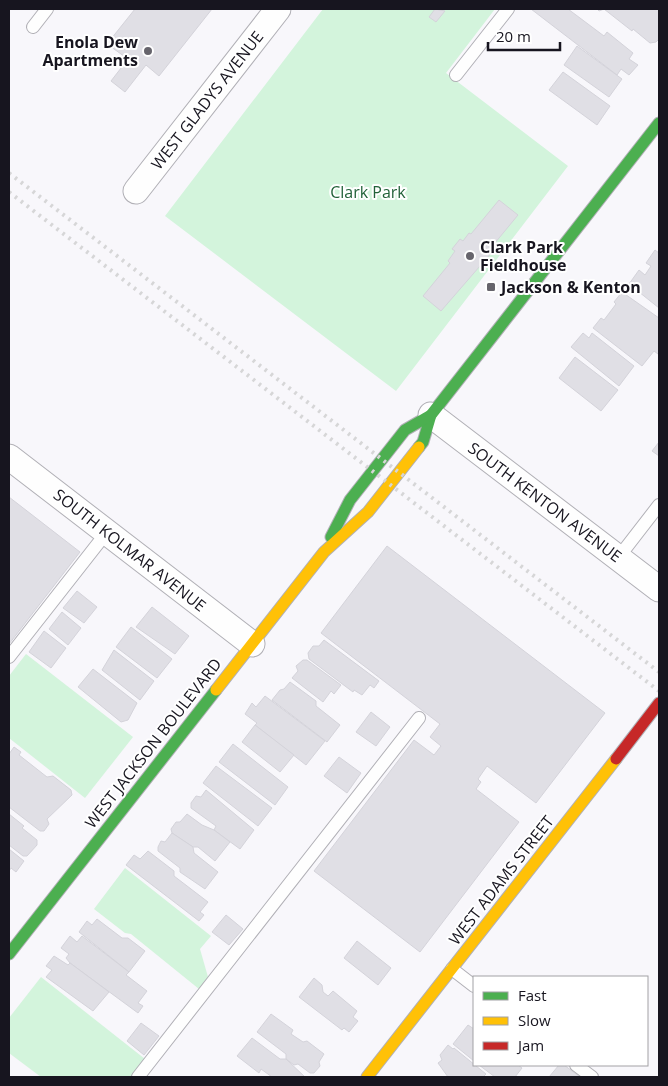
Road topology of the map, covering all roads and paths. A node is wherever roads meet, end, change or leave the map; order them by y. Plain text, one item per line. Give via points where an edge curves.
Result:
1 (47, 9) edge
2 (278, 9) edge
3 (508, 9) edge
4 (33, 27) dead end
5 (456, 75) dead end
6 (659, 123) edge
7 (136, 191) dead end
8 (432, 415) junction
9 (9, 457) edge
10 (659, 505) edge
11 (107, 532) junction
12 (324, 552) junction
13 (618, 558) junction
14 (659, 589) edge
15 (252, 644) junction
16 (9, 657) edge
17 (659, 703) edge
18 (419, 718) dead end
19 (9, 954) edge
20 (452, 969) junction
21 (473, 985) edge
22 (577, 1066) edge
23 (138, 1077) edge
24 (367, 1077) edge
25 (592, 1077) edge

1 - 4 lane
2 - 7 street, WEST GLADYS AVENUE
3 - 5 lane
6 - 8 street, WEST JACKSON BOULEVARD
8 - 12 street, WEST JACKSON BOULEVARD via 423,442 368,512
8 - 12 street, WEST JACKSON BOULEVARD via 406,430 350,500
8 - 13 street, SOUTH KENTON AVENUE
9 - 11 street, SOUTH KOLMAR AVENUE
10 - 13 lane
11 - 15 street, SOUTH KOLMAR AVENUE
11 - 16 lane
12 - 15 street, WEST JACKSON BOULEVARD
13 - 14 street, SOUTH KENTON AVENUE
15 - 19 street, WEST JACKSON BOULEVARD
17 - 20 street, WEST ADAMS STREET
18 - 23 lane
20 - 21 lane
20 - 24 street, WEST ADAMS STREET
22 - 25 lane

